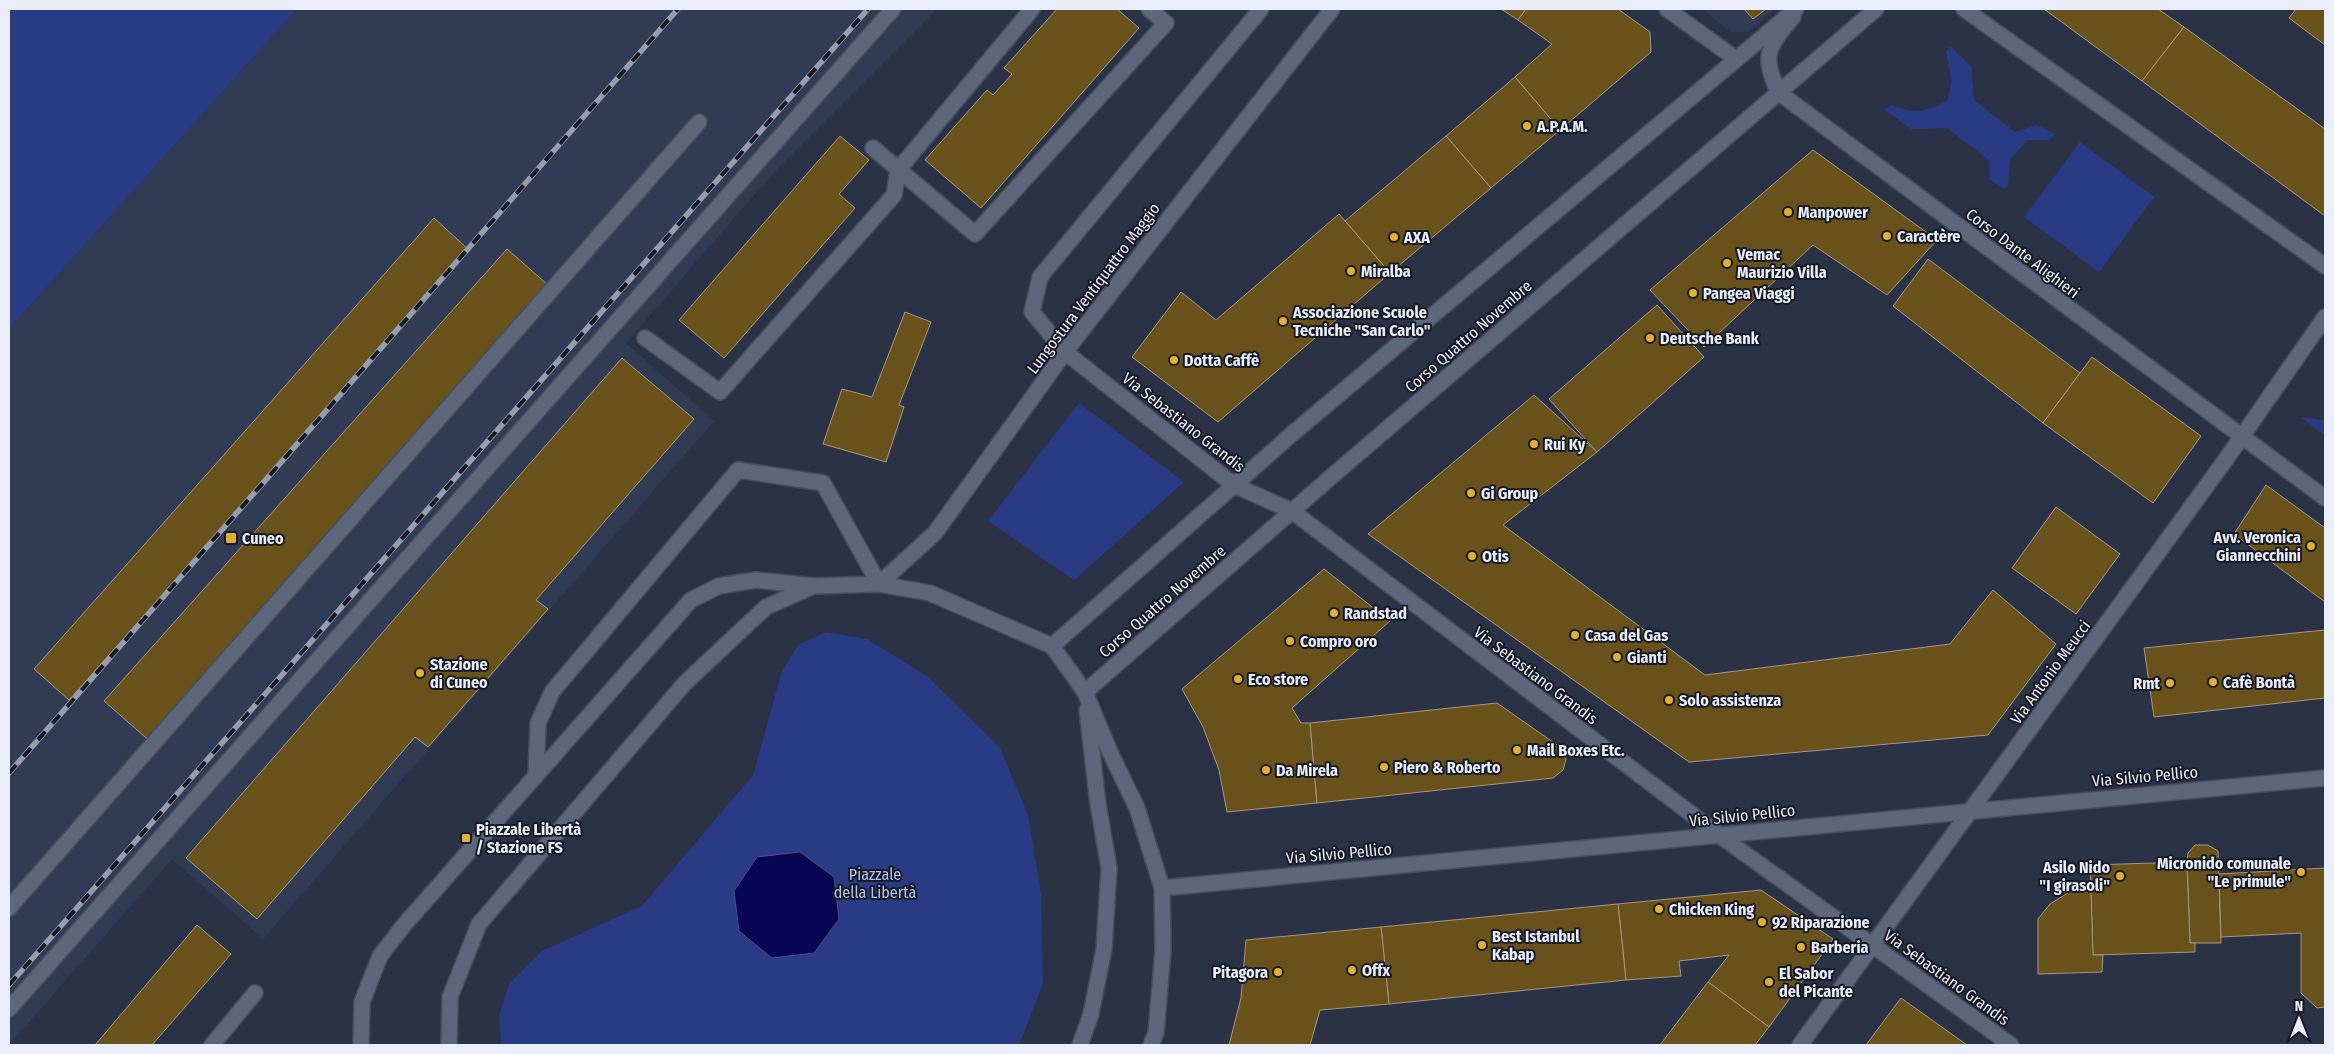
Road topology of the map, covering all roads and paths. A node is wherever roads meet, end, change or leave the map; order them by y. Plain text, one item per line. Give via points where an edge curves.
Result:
1 (893, 9) edge
2 (1032, 9) edge
3 (1148, 9) edge
4 (1261, 9) edge
5 (1332, 9) edge
6 (1667, 9) edge
7 (1796, 9) edge
8 (1801, 9) edge
9 (1876, 9) edge
10 (1964, 9) edge
11 (1736, 59) junction
12 (1778, 92) junction
13 (700, 122) dead end
14 (873, 148) dead end
15 (898, 170) junction
16 (2325, 266) edge
17 (2325, 317) edge
18 (645, 338) dead end
19 (1065, 352) junction
20 (2242, 437) junction
21 (1234, 485) junction
22 (2325, 498) edge
23 (1292, 511) junction
24 (879, 584) junction
25 (814, 586) junction
26 (1052, 646) junction
27 (1085, 692) junction
28 (536, 775) junction
29 (2325, 778) edge
30 (1971, 810) junction
31 (1719, 835) junction
32 (1162, 888) junction
33 (9, 908) edge
34 (1873, 945) junction
35 (255, 993) dead end
36 (9, 1009) edge
37 (212, 1045) edge
38 (361, 1045) edge
39 (448, 1045) edge
40 (1080, 1045) edge
41 (1151, 1045) edge
42 (1800, 1045) edge
43 (2011, 1045) edge

1 - 36 street
2 - 15 street
3 - 15 street via 1166,23 975,234
4 - 19 street, Via Sebastiano Grandis via 1040,277 1032,312
5 - 19 street, Lungostura Ventiquattro Maggio
6 - 11 street
7 - 11 street
8 - 12 street via 1769,51 1768,67
9 - 12 street, Corso Quattro Novembre
10 - 16 street
11 - 21 street
12 - 20 street, Corso Dante Alighieri
12 - 23 street, Corso Quattro Novembre
13 - 33 street
14 - 15 street
15 - 18 street via 894,195 720,392
17 - 20 street, Via Antonio Meucci
19 - 21 street, Via Sebastiano Grandis
19 - 24 street, Lungostura Ventiquattro Maggio via 935,532
20 - 22 street, Corso Dante Alighieri
20 - 30 street, Via Antonio Meucci
21 - 23 street, Via Sebastiano Grandis
21 - 26 street
23 - 27 street, Corso Quattro Novembre
23 - 31 street, Via Sebastiano Grandis
24 - 25 street
24 - 26 street via 930,593
24 - 28 street via 822,483 738,470 552,692 538,723
25 - 28 street via 756,580 719,586 691,600
25 - 39 street via 766,607 685,683 478,924 450,997
26 - 27 street
27 - 32 street via 1137,808
27 - 40 street via 1108,868 1104,949 1092,1014
28 - 38 street via 380,956 362,1002
29 - 30 street, Via Silvio Pellico
30 - 31 street, Via Silvio Pellico
30 - 34 street, Via Antonio Meucci
31 - 32 street, Via Silvio Pellico
31 - 34 street, Via Sebastiano Grandis
32 - 41 street via 1163,950 1156,1033
34 - 42 street, Via Antonio Meucci
34 - 43 street, Via Sebastiano Grandis
35 - 37 street

